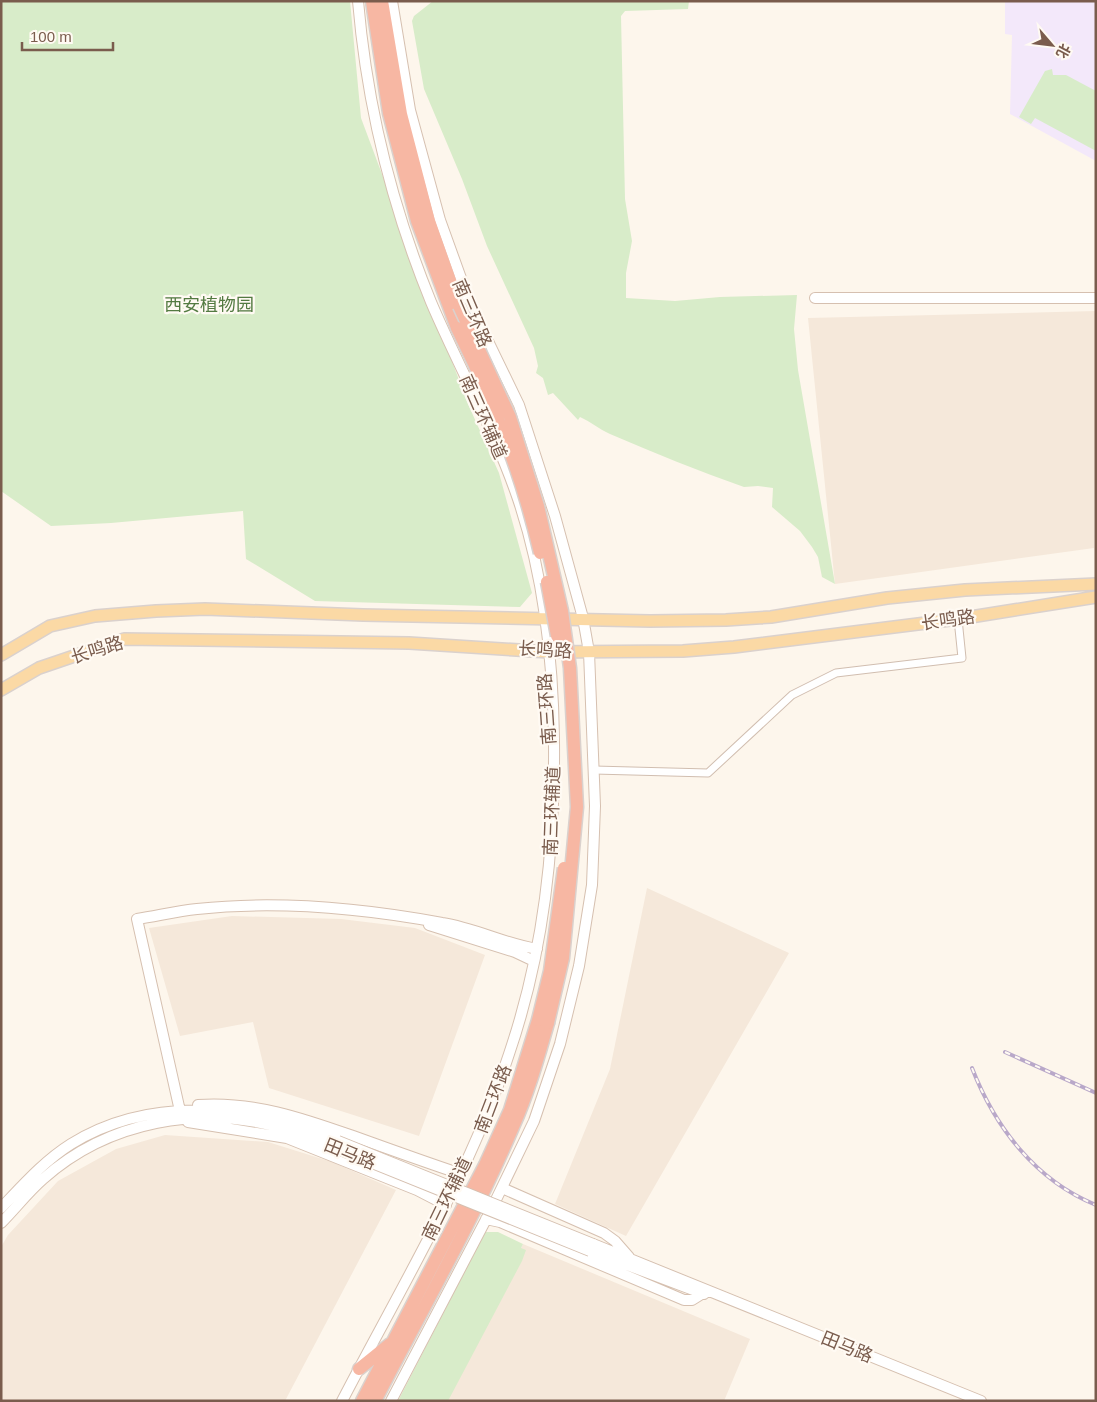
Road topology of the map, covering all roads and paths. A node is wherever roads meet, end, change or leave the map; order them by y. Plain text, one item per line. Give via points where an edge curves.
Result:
1 (358, 1) edge
2 (372, 1) edge
3 (382, 1) edge
4 (392, 1) edge
5 (815, 298) dead end
6 (1096, 298) edge
7 (1096, 584) edge
8 (1096, 597) edge
9 (583, 618) junction
10 (545, 619) junction
11 (958, 619) junction
12 (549, 652) junction
13 (590, 652) junction
14 (1, 655) edge
15 (1, 690) edge
16 (594, 770) junction
17 (412, 918) junction
18 (537, 949) junction
19 (534, 961) junction
20 (543, 1022) junction
21 (180, 1108) junction
22 (172, 1119) junction
23 (336, 1144) junction
24 (461, 1174) junction
25 (502, 1188) junction
26 (446, 1204) junction
27 (1, 1208) edge
28 (486, 1219) junction
29 (1, 1223) edge
30 (592, 1248) junction
31 (629, 1258) junction
32 (700, 1294) junction
33 (712, 1294) junction
34 (394, 1341) junction
35 (359, 1369) junction
36 (342, 1401) edge
37 (362, 1401) edge
38 (375, 1401) edge
39 (391, 1401) edge
40 (980, 1401) edge

1 - 10 street, 南三环辅道 via 369,98 396,206 432,304 518,497 530,537
2 - 20 highway, 南三环路, bridge via 389,113 417,221 457,328 480,374 513,457 537,541 559,650 566,716 568,822
3 - 20 highway, 南三环路, bridge via 401,114 429,221 459,306 510,417 538,506 562,611 570,668 577,807 563,958
4 - 9 street, 南三环辅道 via 410,110 440,220 471,306 519,405 555,516
5 - 6 street
7 - 9 main road, 长鸣路 via 965,590 887,598 771,617 726,620
8 - 11 main road, 长鸣路
9 - 10 main road, 长鸣路
9 - 13 street, 南三环辅道
10 - 12 street, 南三环辅道
10 - 14 main road, 长鸣路 via 156,610 95,616 50,626
11 - 13 main road, 长鸣路 via 734,647
11 - 16 street via 962,658 836,673 792,695 708,773
12 - 13 main road, 长鸣路
12 - 15 main road, 长鸣路 via 409,643 124,639 40,668
12 - 18 street, 南三环辅道 via 554,706 554,805 552,848
13 - 16 street, 南三环辅道
16 - 25 street, 南三环辅道 via 592,885 579,966 560,1044 534,1122
17 - 18 street via 451,925
17 - 19 street
17 - 21 street via 350,909 275,905 196,909 137,919
18 - 19 street, 南三环辅道
19 - 24 street, 南三环辅道 via 509,1056
20 - 34 highway, 南三环路 via 507,1118
20 - 38 highway, 南三环路 via 533,1074 514,1126 480,1201
21 - 23 street, 田马路 via 280,1120
21 - 24 street via 220,1103 298,1116
21 - 27 street, 田马路 via 117,1122 72,1144 35,1171
22 - 23 street, 田马路 via 204,1117 249,1122
22 - 26 street via 287,1138
22 - 29 street, 田马路 via 124,1130 78,1152 42,1179
23 - 30 street, 田马路, bridge
24 - 26 street, 南三环辅道
25 - 28 street, 南三环辅道
25 - 31 street via 604,1233
26 - 35 street, 南三环辅道
28 - 32 street via 500,1222 684,1300 692,1300
28 - 39 street, 南三环辅道
30 - 31 street, 田马路
30 - 32 street, 田马路
31 - 33 street, 田马路
32 - 33 street, 田马路
33 - 40 street, 田马路
34 - 35 highway
34 - 37 highway, 南三环路
35 - 36 street, 南三环辅道

